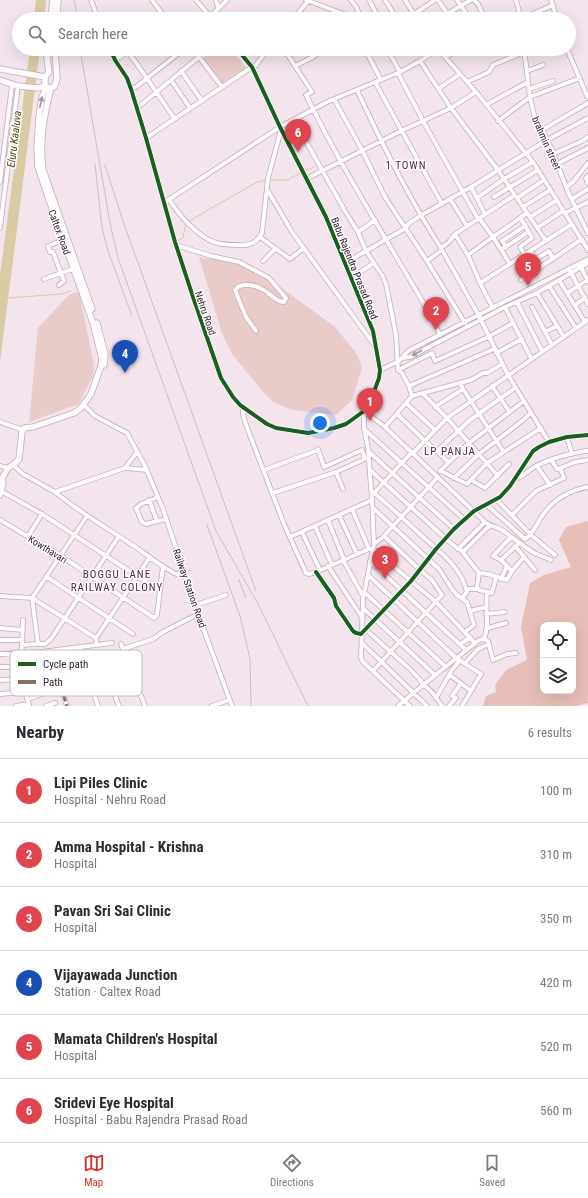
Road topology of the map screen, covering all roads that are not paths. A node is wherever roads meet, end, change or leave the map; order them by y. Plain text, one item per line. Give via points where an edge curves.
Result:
1 (53, 0) edge
2 (58, 0) edge
3 (91, 0) edge
4 (152, 0) edge
5 (196, 0) edge
6 (216, 0) edge
7 (227, 0) edge
8 (308, 0) edge
9 (351, 0) edge
10 (369, 0) edge
11 (385, 0) edge
12 (405, 0) edge
13 (435, 0) edge
14 (438, 0) edge
15 (457, 0) edge
16 (471, 0) edge
17 (474, 0) edge
18 (516, 0) edge
19 (551, 0) edge
20 (553, 5) junction
21 (461, 6) junction
22 (218, 8) junction
23 (52, 12) edge
24 (57, 12) edge
25 (95, 12) edge
26 (161, 12) edge
27 (206, 12) edge
28 (215, 12) edge
29 (299, 12) edge
30 (339, 12) edge
31 (358, 12) edge
32 (375, 12) edge
33 (393, 12) edge
34 (413, 12) edge
35 (417, 12) edge
36 (446, 12) edge
37 (450, 12) edge
38 (465, 12) edge
39 (482, 12) edge
40 (519, 12) edge
41 (537, 12) edge
42 (555, 12) edge
43 (47, 56) edge
44 (55, 56) edge
45 (113, 56) edge
46 (121, 56) edge
47 (134, 56) edge
48 (175, 56) edge
49 (243, 56) edge
50 (262, 56) edge
51 (289, 56) edge
52 (314, 56) edge
53 (369, 56) edge
54 (391, 56) edge
55 (428, 56) edge
56 (512, 56) edge
57 (524, 56) edge
58 (571, 56) edge
59 (199, 57) joint
60 (445, 57) edge
61 (115, 60) junction
62 (420, 61) junction
63 (296, 66) junction
64 (543, 66) dead end
65 (253, 68) junction
66 (0, 69) edge
67 (181, 71) junction
68 (527, 71) junction
69 (49, 72) junction
70 (399, 72) junction
71 (56, 74) junction
72 (460, 74) junction
73 (43, 77) junction
74 (148, 78) junction
75 (580, 78) junction
76 (0, 80) edge
77 (171, 80) junction
78 (381, 80) junction
79 (553, 81) dead end
80 (375, 82) junction
81 (467, 82) junction
82 (528, 82) junction
83 (18, 86) junction
84 (47, 87) junction
85 (222, 87) junction
86 (131, 89) junction
87 (438, 89) junction
88 (529, 89) junction
89 (357, 90) junction
90 (156, 92) junction
91 (476, 92) junction
92 (530, 97) junction
93 (588, 98) edge
94 (334, 99) junction
95 (202, 101) junction
96 (588, 103) edge
97 (486, 105) junction
98 (137, 108) junction
99 (190, 108) junction
100 (451, 108) junction
101 (313, 109) junction
102 (588, 118) edge
103 (175, 119) junction
104 (294, 120) junction
105 (423, 121) junction
106 (498, 121) junction
107 (281, 128) junction
108 (542, 130) junction
109 (401, 131) junction
110 (588, 137) edge
111 (146, 138) junction
112 (547, 140) junction
113 (380, 141) junction
114 (588, 148) edge
115 (362, 150) junction
116 (526, 153) junction
117 (553, 154) junction
118 (341, 161) junction
119 (533, 162) junction
120 (588, 163) edge
121 (557, 164) junction
122 (322, 170) junction
123 (498, 170) junction
124 (538, 170) junction
125 (588, 176) edge
126 (306, 179) junction
127 (504, 179) junction
128 (544, 180) junction
129 (0, 182) edge
130 (588, 183) edge
131 (471, 187) junction
132 (510, 187) junction
133 (566, 187) junction
134 (267, 188) junction
135 (588, 189) edge
136 (550, 190) junction
137 (463, 192) junction
138 (516, 196) junction
139 (494, 197) dead end
140 (477, 198) junction
141 (169, 199) junction
142 (450, 199) junction
143 (572, 199) junction
144 (557, 200) junction
145 (165, 202) junction
146 (588, 202) edge
147 (442, 204) junction
148 (523, 207) junction
149 (576, 208) junction
150 (564, 212) junction
151 (485, 214) junction
152 (529, 215) junction
153 (420, 216) junction
154 (478, 218) junction
155 (520, 218) junction
156 (375, 220) junction
157 (572, 224) junction
158 (467, 226) junction
159 (525, 226) junction
160 (0, 228) edge
161 (406, 228) junction
162 (537, 228) junction
163 (358, 232) junction
164 (528, 232) junction
165 (588, 232) edge
166 (541, 233) junction
167 (455, 234) junction
168 (260, 237) junction
169 (493, 237) junction
170 (532, 238) junction
171 (386, 239) junction
172 (582, 239) junction
173 (63, 240) junction
174 (546, 241) junction
175 (176, 245) junction
176 (506, 247) junction
177 (304, 248) junction
178 (275, 249) junction
179 (441, 249) junction
180 (501, 250) junction
181 (588, 250) edge
182 (366, 251) junction
183 (530, 251) junction
184 (468, 254) junction
185 (525, 255) junction
186 (536, 259) junction
187 (553, 259) junction
188 (588, 259) edge
189 (263, 261) dead end
190 (427, 261) junction
191 (345, 263) junction
192 (374, 263) junction
193 (588, 263) edge
194 (510, 264) junction
195 (541, 267) junction
196 (581, 267) junction
197 (73, 269) junction
198 (569, 271) junction
199 (61, 273) junction
200 (351, 278) junction
201 (44, 279) dead end
202 (521, 280) dead end
203 (559, 280) junction
204 (588, 280) edge
205 (480, 283) junction
206 (59, 284) dead end
207 (549, 286) junction
208 (578, 286) junction
209 (537, 293) junction
210 (567, 293) junction
211 (586, 297) edge
212 (517, 302) junction
213 (588, 304) edge
214 (575, 305) junction
215 (505, 307) junction
216 (532, 307) dead end
217 (493, 308) junction
218 (479, 318) junction
219 (587, 321) edge
220 (465, 323) junction
221 (513, 323) junction
222 (557, 326) junction
223 (576, 328) junction
224 (256, 331) dead end
225 (545, 332) junction
226 (440, 335) junction
227 (488, 337) junction
228 (564, 337) junction
229 (522, 339) junction
230 (552, 345) junction
231 (376, 348) junction
232 (495, 351) junction
233 (542, 351) junction
234 (531, 358) junction
235 (400, 360) junction
236 (502, 364) junction
237 (380, 370) junction
238 (398, 370) junction
239 (98, 375) junction
240 (508, 375) junction
241 (460, 383) junction
242 (409, 386) junction
243 (492, 386) junction
244 (515, 388) junction
245 (463, 389) junction
246 (422, 393) junction
247 (412, 396) junction
248 (500, 398) junction
249 (470, 401) junction
250 (524, 401) junction
251 (406, 403) junction
252 (84, 405) junction
253 (436, 407) junction
254 (243, 408) junction
255 (364, 411) junction
256 (509, 411) junction
257 (531, 413) junction
258 (397, 414) junction
259 (479, 414) junction
260 (447, 418) junction
261 (1, 422) edge
262 (385, 427) junction
263 (364, 428) junction
264 (487, 428) junction
265 (541, 428) junction
266 (26, 429) junction
267 (435, 430) junction
268 (458, 431) junction
269 (587, 434) edge
270 (567, 438) junction
271 (425, 441) junction
272 (496, 441) junction
273 (549, 442) junction
274 (468, 443) junction
275 (368, 450) junction
276 (436, 450) junction
277 (588, 451) edge
278 (137, 452) junction
279 (503, 452) junction
280 (413, 453) junction
281 (478, 454) junction
282 (572, 454) junction
283 (552, 460) junction
284 (588, 460) edge
285 (448, 462) junction
286 (402, 463) junction
287 (487, 463) junction
288 (509, 464) dead end
289 (0, 466) edge
290 (537, 466) junction
291 (10, 467) junction
292 (125, 468) junction
293 (557, 469) junction
294 (147, 470) junction
295 (264, 470) junction
296 (370, 470) junction
297 (440, 471) junction
298 (336, 472) junction
299 (393, 473) junction
300 (437, 476) junction
301 (498, 476) junction
302 (454, 478) junction
303 (515, 479) junction
304 (471, 480) junction
305 (1, 481) edge
306 (384, 483) junction
307 (550, 486) junction
308 (428, 487) junction
309 (588, 487) edge
310 (343, 489) dead end
311 (55, 492) junction
312 (273, 492) junction
313 (1, 493) edge
314 (373, 496) junction
315 (158, 497) junction
316 (419, 497) junction
317 (496, 499) junction
318 (149, 500) junction
319 (487, 505) junction
320 (411, 507) junction
321 (373, 508) junction
322 (352, 509) junction
323 (474, 511) junction
324 (42, 514) junction
325 (339, 515) junction
326 (512, 515) junction
327 (87, 516) junction
328 (402, 517) junction
329 (166, 519) junction
330 (0, 520) edge
331 (328, 520) junction
332 (465, 520) junction
333 (157, 521) junction
334 (485, 522) junction
335 (315, 526) junction
336 (393, 526) junction
337 (490, 526) junction
338 (454, 529) junction
339 (302, 532) junction
340 (530, 534) junction
341 (28, 536) junction
342 (74, 536) junction
343 (119, 536) junction
344 (384, 536) junction
345 (290, 537) junction
346 (511, 537) junction
347 (445, 538) junction
348 (517, 545) junction
349 (372, 547) junction
350 (436, 549) junction
351 (458, 550) junction
352 (463, 552) junction
353 (357, 554) junction
354 (555, 555) dead end
355 (61, 556) junction
356 (106, 556) junction
357 (150, 557) junction
358 (524, 557) junction
359 (344, 560) junction
360 (428, 560) junction
361 (501, 560) junction
362 (551, 560) dead end
363 (370, 561) junction
364 (163, 566) junction
365 (330, 566) junction
366 (507, 566) junction
367 (419, 569) junction
368 (535, 570) dead end
369 (318, 571) junction
370 (512, 571) junction
371 (479, 573) junction
372 (368, 575) junction
373 (47, 576) junction
374 (92, 577) junction
375 (137, 577) junction
376 (186, 577) junction
377 (498, 578) junction
378 (411, 581) junction
379 (478, 588) junction
380 (466, 589) junction
381 (402, 590) junction
382 (160, 591) junction
383 (487, 592) junction
384 (364, 594) junction
385 (226, 595) dead end
386 (0, 596) edge
387 (79, 597) junction
388 (123, 597) junction
389 (32, 598) junction
390 (462, 598) junction
391 (393, 599) junction
392 (436, 602) junction
393 (196, 605) junction
394 (486, 607) junction
395 (363, 608) junction
396 (383, 610) junction
397 (470, 611) junction
398 (505, 612) dead end
399 (427, 613) junction
400 (198, 614) junction
401 (486, 614) junction
402 (65, 618) junction
403 (109, 618) junction
404 (363, 619) junction
405 (374, 619) junction
406 (23, 620) dead end
407 (418, 622) junction
408 (506, 623) dead end
409 (0, 628) edge
410 (488, 628) junction
411 (365, 629) junction
412 (23, 630) junction
413 (409, 632) junction
414 (465, 632) junction
415 (133, 634) dead end
416 (361, 634) junction
417 (96, 638) junction
418 (470, 638) junction
419 (484, 639) junction
420 (0, 640) edge
421 (22, 640) junction
422 (400, 642) junction
423 (112, 643) dead end
424 (362, 643) junction
425 (475, 643) junction
426 (38, 644) junction
427 (460, 644) junction
428 (489, 644) junction
429 (22, 645) junction
430 (96, 646) junction
431 (79, 648) joint
432 (22, 650) edge
433 (56, 650) edge
434 (123, 650) edge
435 (466, 650) junction
436 (390, 652) junction
437 (516, 653) dead end
438 (0, 654) edge
439 (10, 654) edge
440 (458, 659) junction
441 (382, 662) junction
442 (464, 663) junction
443 (0, 667) edge
444 (446, 667) junction
445 (10, 668) edge
446 (373, 671) junction
447 (450, 674) junction
448 (435, 675) junction
449 (0, 680) edge
450 (10, 680) edge
451 (461, 683) junction
452 (423, 684) junction
453 (471, 691) junction
454 (414, 692) junction
455 (10, 693) edge
456 (0, 694) edge
457 (27, 696) edge
458 (36, 696) edge
459 (64, 696) edge
460 (95, 696) edge
461 (115, 696) edge
462 (140, 696) edge
463 (436, 698) junction
464 (28, 699) junction
465 (230, 700) junction
466 (404, 700) junction
467 (55, 702) dead end
468 (454, 702) junction
469 (29, 705) edge
470 (16, 706) edge
471 (46, 706) edge
472 (67, 706) edge
473 (98, 706) edge
474 (119, 706) edge
475 (144, 706) edge
476 (212, 706) edge
477 (232, 706) edge
478 (398, 706) edge
479 (410, 706) edge
480 (427, 706) edge
481 (442, 706) edge
482 (449, 706) edge
483 (461, 706) edge

1 - 23 main road
2 - 24 main road
3 - 25 street
4 - 26 street
5 - 27 street
6 - 22 street
7 - 22 street
8 - 29 street
8 - 30 street
9 - 31 street
10 - 32 street
11 - 33 street
12 - 34 street
13 - 35 street
14 - 36 street
15 - 21 street
16 - 21 street
17 - 39 street
18 - 40 street
19 - 20 street
20 - 41 street
20 - 42 street
21 - 37 street
21 - 38 street
22 - 28 street
43 - 69 main road
44 - 71 main road
45 - 61 street, Nehru Road
46 - 61 street
47 - 74 street
48 - 74 street
49 - 65 street, Babu Rajendra Prasad Road
50 - 65 street
51 - 63 street
52 - 63 street
53 - 78 street
54 - 70 street
55 - 62 street
56 - 81 street via 494,64 489,72
57 - 68 street, brahmin street
58 - 75 street
59 - 67 street
59 - 85 street
60 - 72 street
61 - 86 street, Nehru Road
62 - 70 street
62 - 87 street
63 - 101 street via 312,92 306,95
64 - 68 street
65 - 85 street
65 - 107 street, Babu Rajendra Prasad Road
66 - 73 main road
67 - 77 street
67 - 95 street
68 - 82 street, brahmin street
69 - 71 main road
69 - 73 main road
70 - 78 street
70 - 105 street
71 - 84 main road via 54,87
72 - 81 street
72 - 87 street
73 - 84 main road
74 - 86 street
74 - 90 street
75 - 92 street
75 - 93 street
76 - 83 main road
77 - 90 street
77 - 99 street
78 - 80 street
79 - 88 street
80 - 89 street
80 - 109 street
81 - 91 street
82 - 88 street, brahmin street
82 - 97 street
83 - 84 main road
83 - 129 street
83 - 160 street
173 -> 84 main road, Caltex Road via 38,167 40,106
84 - 239 main road, Caltex Road via 41,148 42,164 100,334 106,358
85 - 95 street
86 - 98 street, Nehru Road
87 - 100 street
88 - 92 street, brahmin street
89 - 94 street
89 - 113 street
90 - 98 street
90 - 103 street
91 - 97 street
91 - 100 street
92 - 106 street
92 - 108 street, brahmin street via 534,115
94 - 101 street
94 - 115 street
95 - 99 street
96 - 108 street
97 - 106 street
98 - 111 street, Nehru Road
99 - 103 street
100 - 105 street
100 - 123 street
101 - 104 street
101 - 118 street
102 - 112 street
103 - 111 street
104 - 107 street
104 - 122 street
105 - 109 street
105 - 137 street
106 - 116 street
107 - 126 street, Babu Rajendra Prasad Road
107 - 134 street
107 - 141 street
108 - 112 street, brahmin street
109 - 113 street
109 - 147 street
110 - 117 street
111 - 145 street, Nehru Road
112 - 116 street
112 - 117 street, brahmin street
113 - 115 street
113 - 153 street
114 - 121 street
115 - 118 street
115 - 161 street via 385,197
116 - 119 street
116 - 123 street
117 - 121 street, brahmin street
118 - 122 street
118 - 156 street
119 - 124 street
119 - 127 street
120 - 133 street
121 - 133 street, brahmin street
122 - 126 street
122 - 163 street
123 - 127 street
123 - 131 street
124 - 128 street
124 - 132 street
125 - 130 street
126 - 191 street, Babu Rajendra Prasad Road via 326,217
127 - 132 street
127 - 140 street
128 - 136 street
128 - 138 street
131 - 137 street
131 - 140 street
132 - 138 street
132 - 139 street
133 - 143 street, brahmin street
134 - 168 street
134 - 177 street
135 - 143 street
136 - 144 street
136 - 148 street
137 - 142 street
137 - 154 street
138 - 148 street
138 - 151 street
140 - 151 street
141 - 145 street
141 - 168 street via 177,212 215,243 251,245
142 - 147 street
142 - 158 street
143 - 149 street, brahmin street
144 - 150 street
144 - 152 street
145 - 175 street, Nehru Road
146 - 149 street
147 - 153 street
148 - 152 street
149 - 150 street
149 - 165 street, brahmin street
150 - 157 street
150 - 162 street
151 - 154 street
152 - 155 street
152 - 162 street
153 - 161 street
153 - 179 street
154 - 158 street
154 - 169 street
155 - 159 street
155 - 169 street
156 - 163 street
156 - 171 street
157 - 172 street
157 - 174 street
158 - 167 street
159 - 164 street
159 - 176 street via 502,241
161 - 171 street
161 - 190 street
162 - 166 street
163 - 182 street
164 - 170 street
164 - 176 street
166 - 170 street
166 - 174 street
167 - 179 street
167 - 184 street
168 - 178 street
169 - 180 street
169 - 184 street
170 - 185 street via 520,247
171 - 182 street
171 - 226 street
172 - 181 street
172 - 187 street
173 - 197 main road, Caltex Road
173 - 199 street via 48,246
174 - 183 street
175 - 224 street via 239,262 271,280 286,298 284,302 253,285 246,284 235,290 246,317
175 - 254 street, Nehru Road via 218,372
176 - 180 street
177 - 178 street via 290,260
177 - 231 street
178 - 189 street
179 - 190 street
179 - 218 street
180 - 194 street
182 - 191 street
182 - 192 street
183 - 185 street
183 - 186 street
184 - 205 street
185 - 194 street
186 - 187 street via 549,251
186 - 195 street
187 - 195 street
188 - 198 street
190 - 220 street
191 - 200 street, Babu Rajendra Prasad Road
192 - 200 street
192 - 235 street via 386,284
193 - 196 street
194 - 205 street
195 - 202 street
196 - 198 street
196 - 204 street
197 - 199 street
197 - 239 main road, Caltex Road via 102,356
198 - 203 street
198 - 208 street
198 - 217 street
199 - 201 street
199 - 206 street via 64,282
200 - 231 street, Babu Rajendra Prasad Road via 373,331
203 - 207 street
203 - 210 street
204 - 208 street
205 - 217 street
207 - 209 street
207 - 223 street
208 - 210 street
208 - 211 street
209 - 212 street
209 - 222 street
210 - 214 street
211 - 213 street
211 - 214 street
212 - 215 street
212 - 233 street
214 - 219 street
215 - 218 street
215 - 221 street
216 - 225 street
217 - 218 street
218 - 220 street
218 - 227 street
218 -> 235 street via 410,357
219 - 223 street
220 - 226 street
221 - 227 street
221 - 229 street
222 - 225 street
222 - 228 street
223 - 228 street
225 - 230 street
226 - 235 street via 408,351
227 - 232 street
227 - 238 street via 435,361 432,353
228 - 230 street
229 - 232 street
229 - 234 street
230 - 233 street
231 - 237 street, Babu Rajendra Prasad Road
232 - 236 street
232 - 242 street
233 - 234 street
234 - 240 street
235 - 237 street
235 - 238 street
236 - 240 street
236 - 241 street via 487,373
237 - 255 street, Nehru Road via 375,389
238 - 242 street
239 - 252 main road, Caltex Road
240 - 243 street
240 - 244 street
241 - 245 street
241 - 246 street
242 - 247 street
243 - 248 street
243 - 249 street
244 - 248 street
244 - 250 street
245 - 249 street
245 - 253 street
246 - 247 street
246 - 253 street
247 - 251 street
248 - 256 street
248 - 259 street
249 - 259 street
249 - 260 street
250 - 256 street
250 - 257 street
251 - 258 street
251 - 267 street
252 - 266 main road via 74,413
252 - 278 street, Railway Station Road via 95,416 127,433
253 - 260 street
254 - 255 street, Nehru Road via 276,428 308,433 346,424
254 - 295 street via 245,422
255 - 262 street
255 - 263 street
256 - 264 street
257 - 265 street
257 - 272 street
258 - 262 street
258 - 271 street
259 - 264 street
259 - 268 street
260 - 267 street
260 - 268 street
261 - 266 street
262 - 280 street
263 - 275 street
263 - 286 street
264 - 272 street
264 - 274 street
265 - 273 street
265 - 279 street
266 - 291 main road via 20,456
267 - 271 street
268 - 274 street
268 - 276 street
269 - 270 street
270 - 273 street
270 - 282 street
271 - 276 street
271 - 280 street
272 - 279 street
272 - 281 street
273 - 303 street via 534,451
274 - 281 street
274 - 285 street
275 - 296 street
275 - 299 street
276 - 285 street
277 - 282 street
278 - 292 street
278 - 294 street, Railway Station Road
279 - 287 street
280 - 286 street
280 - 300 street
281 - 287 street
281 - 302 street
282 - 283 street
283 - 290 street
283 - 293 street
284 - 293 street
285 - 297 street
286 - 299 street
286 - 308 street
287 - 301 street
287 - 304 street
288 - 301 street
289 - 291 street
290 - 303 street via 521,478
290 - 307 street
291 - 305 main road
291 - 311 street
292 - 294 street
292 - 311 street
293 - 307 street via 561,470 564,478
294 - 315 street, Railway Station Road
295 - 298 street via 318,450 324,467 362,450 365,459
295 - 312 street
296 - 306 street
296 - 314 street
297 - 300 street
297 - 302 street
298 - 310 street
298 - 312 street
299 - 306 street
299 - 316 street
300 - 308 street
300 - 323 street
301 - 304 street via 485,488
302 - 304 street via 467,484
303 - 317 street
305 - 313 main road
306 - 314 street
306 - 320 street
307 - 326 street via 536,491
308 - 316 street
308 - 332 street
309 - 340 street via 556,500 547,508
311 - 327 street
312 - 345 street
313 - 324 street
314 - 321 street
314 - 322 street
314 - 328 street
315 - 318 street
315 - 329 street, Railway Station Road
316 - 320 street
316 - 338 street
317 - 319 street
317 - 326 street
318 - 333 street
318 - 333 street via 136,508 142,522 146,524
319 - 323 street
319 - 340 street via 523,538
320 - 328 street
320 - 347 street
321 - 336 street
321 - 349 street
322 - 325 street
322 - 349 street
323 - 332 street
323 - 334 street
324 - 341 street
324 - 342 street
325 - 331 street
325 - 353 street
326 - 340 street
327 - 342 street
327 - 343 street
328 - 336 street
328 - 350 street
329 - 333 street
329 - 376 street, Railway Station Road
330 - 341 street, Kowthavari
331 - 335 street
331 - 359 street
332 - 338 street
334 - 337 street
334 - 351 street
335 - 339 street
335 - 365 street
336 - 344 street
336 - 360 street
337 - 346 street
337 - 352 street
338 - 347 street
339 - 345 street
339 - 369 street
340 - 354 street
341 - 355 street, Kowthavari
342 - 355 street
342 - 356 street
343 - 356 street
343 - 357 street
344 - 349 street
344 - 367 street
345 - 369 street via 306,572 309,574
346 - 348 street
346 - 361 street via 493,556
347 - 350 street
347 - 351 street
348 - 358 street
348 - 361 street
348 - 362 street
349 - 353 street
349 - 363 street
349 - 378 street
350 - 360 street
350 - 380 street via 457,570
351 - 352 street
352 - 371 street
353 - 359 street
355 - 373 street
355 - 374 street, Kowthavari
356 - 374 street
356 - 375 street
357 - 364 street
357 - 375 street
358 - 368 street
358 - 370 street
359 - 365 street
359 - 384 street
360 - 367 street
360 - 390 street via 439,569 452,589
361 - 366 street
363 - 372 street
363 - 381 street
364 - 376 street via 179,576
364 - 382 street
365 - 369 street
365 - 404 street
366 - 370 street
366 - 377 street
367 - 378 street
367 - 392 street via 441,592 442,595
369 - 416 street via 336,606 353,631
370 - 377 street via 507,580
371 - 377 street
371 - 379 street
372 - 384 street
372 - 391 street
373 - 387 street
373 - 389 street
374 - 387 street
374 - 388 street, Kowthavari
375 - 382 street
375 - 388 street
376 - 393 street, Railway Station Road
377 - 383 street via 492,593
378 - 381 street
378 - 392 street
379 - 380 street
379 - 383 street
380 - 390 street via 467,592
381 - 391 street
381 - 399 street
382 - 388 street, Kowthavari via 156,618 152,618
383 - 394 street
384 - 395 street
384 - 396 street via 371,597
385 - 393 street
386 - 389 street
387 - 402 street
387 - 403 street
388 - 403 street
389 - 402 street
389 - 426 street
390 - 397 street via 467,602
391 - 396 street
391 - 407 street
392 - 399 street
392 - 414 street
393 - 400 street, Railway Station Road
394 - 397 street
394 - 401 street
395 - 404 street
395 - 405 street
396 - 405 street
396 - 413 street
397 - 414 street via 474,625
398 - 401 street
399 - 407 street
399 - 427 street
400 - 434 street via 154,639 122,646
400 - 465 street, Railway Station Road
401 - 410 street
402 - 417 street
402 - 426 street via 49,642
403 - 415 street
403 - 417 street
404 - 416 street
405 - 411 street
405 - 422 street
406 - 412 street
407 - 413 street
407 - 440 street
408 - 410 street
409 - 412 street
410 - 419 street
411 - 416 street
411 - 436 street
412 - 421 street
413 - 422 street
413 - 444 street
414 - 418 street
416 - 424 street
417 - 430 street
418 - 425 street
418 - 427 street
419 - 425 street
419 - 428 street
420 - 421 street
421 - 429 street
422 - 436 street
422 - 448 street
423 - 430 street
424 - 441 street
424 - 446 street via 362,660
425 - 435 street
426 - 429 street
427 - 435 street
428 - 437 street via 493,660
428 - 442 street
429 - 432 street
430 - 431 street
431 - 433 street
435 - 440 street
436 - 441 street
436 - 452 street via 394,653
438 - 439 street
440 - 442 street
440 - 444 street
440 - 447 street
441 - 446 street
441 - 454 street
442 - 453 street via 481,674
443 - 445 street
444 - 448 street
446 - 466 street
447 - 451 street
447 - 463 street
448 - 452 street
449 - 450 street
451 - 453 street
451 - 468 street via 452,696 456,698
452 - 454 street
452 - 463 street
453 - 483 street
454 - 466 street
454 - 480 street
455 - 456 street
457 - 464 street
458 - 464 street
459 - 472 street
460 - 473 street
461 - 474 street
462 - 475 street
463 - 481 street
464 - 469 street
465 - 476 street
465 - 477 street, Railway Station Road
466 - 478 street
466 - 479 street
467 - 471 street
468 - 482 street
468 - 483 street
469 - 470 street

